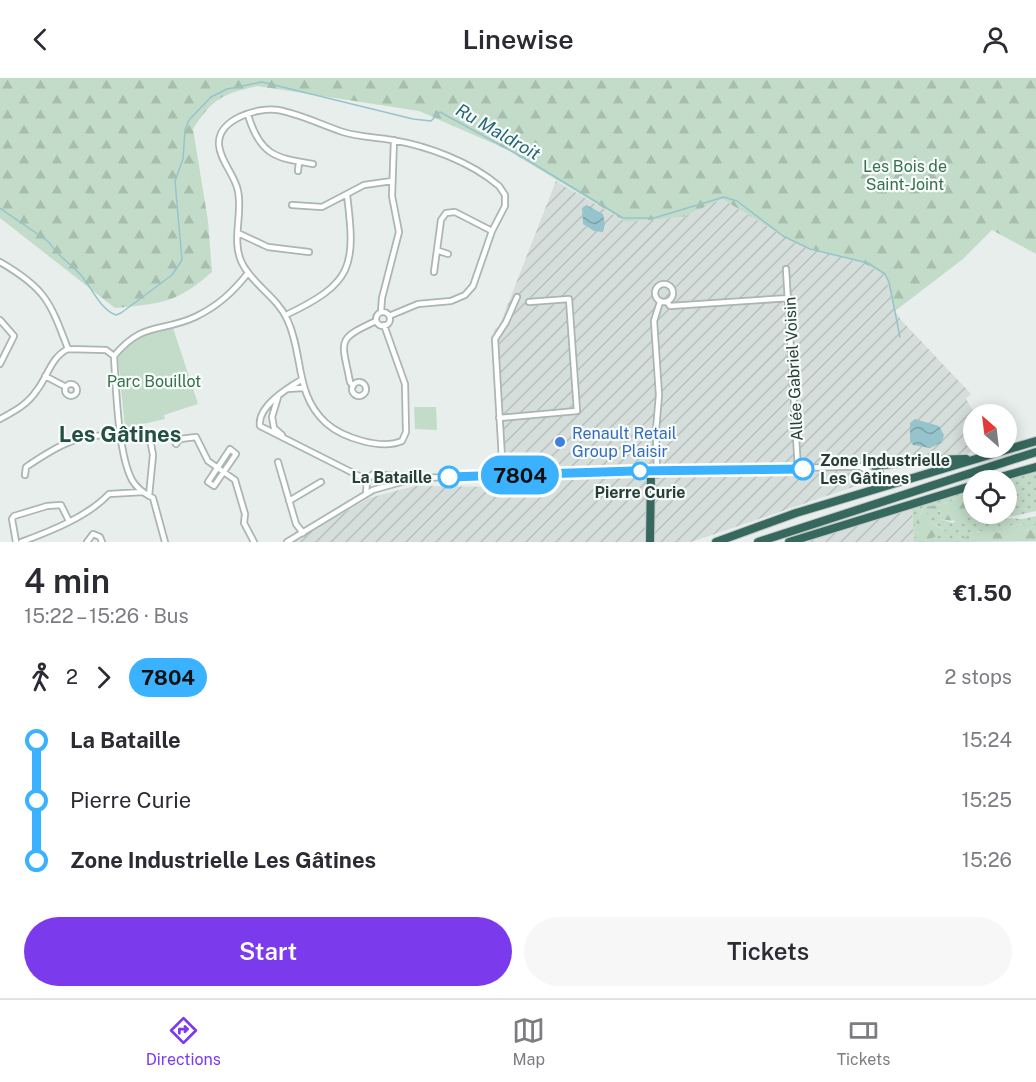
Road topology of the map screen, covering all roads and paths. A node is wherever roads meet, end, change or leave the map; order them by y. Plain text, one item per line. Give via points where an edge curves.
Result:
1 (248, 115) junction
2 (394, 140) junction
3 (299, 162) junction
4 (313, 164) dead end
5 (298, 171) dead end
6 (392, 181) junction
7 (347, 195) junction
8 (292, 206) dead end
9 (492, 231) junction
10 (238, 233) junction
11 (439, 251) junction
12 (309, 252) dead end
13 (448, 254) dead end
14 (0, 262) edge
15 (786, 269) dead end
16 (434, 272) dead end
17 (248, 273) junction
18 (517, 297) dead end
19 (790, 298) junction
20 (529, 302) dead end
21 (381, 312) junction
22 (286, 315) junction
23 (389, 316) junction
24 (0, 320) edge
25 (376, 321) junction
26 (384, 326) junction
27 (68, 349) junction
28 (114, 356) junction
29 (0, 363) edge
30 (45, 376) junction
31 (301, 380) junction
32 (353, 386) dead end
33 (66, 387) dead end
34 (303, 388) junction
35 (287, 389) junction
36 (279, 394) junction
37 (499, 418) junction
38 (0, 419) edge
39 (122, 436) junction
40 (150, 439) dead end
41 (286, 439) junction
42 (1036, 441) edge
43 (176, 444) dead end
44 (1017, 447) edge
45 (1036, 452) edge
46 (964, 458) edge
47 (980, 458) edge
48 (278, 462) dead end
49 (1036, 465) edge
50 (874, 466) junction
51 (861, 467) junction
52 (218, 468) junction
53 (351, 470) junction
54 (798, 470) junction
55 (1017, 471) edge
56 (224, 472) junction
57 (654, 473) junction
58 (373, 474) junction
59 (25, 475) dead end
60 (381, 475) junction
61 (502, 476) junction
62 (415, 478) junction
63 (367, 480) junction
64 (321, 482) dead end
65 (373, 488) junction
66 (963, 488) edge
67 (143, 492) junction
68 (148, 496) junction
69 (289, 501) junction
70 (69, 520) junction
71 (303, 533) junction
72 (16, 542) edge
73 (22, 542) edge
74 (87, 542) edge
75 (102, 542) edge
76 (165, 542) edge
77 (254, 542) edge
78 (287, 542) edge
79 (650, 542) edge
80 (716, 542) edge
81 (758, 542) edge
82 (789, 542) edge

1 - 2 street via 264,110 282,111 342,132
1 - 3 street via 253,132 269,152
1 - 10 street via 233,120 219,139 220,152 238,189
2 - 6 street
2 - 9 street via 447,156 499,186 505,195 505,206
3 - 4 street
3 - 5 street
6 - 7 street via 364,185
6 - 21 street via 399,232
7 - 8 street via 322,207
7 - 22 street via 353,242 341,281 321,298
9 - 11 street via 455,212 446,213 441,220
9 - 23 street via 473,286 465,295 452,301 418,304
10 - 12 street via 268,247
10 - 17 street via 238,250
11 - 13 street
11 - 16 street
14 - 27 street via 31,280 47,299
15 - 19 street, Allée Gabriel Voisin
17 - 22 street
17 - 28 street via 226,299 193,318 136,335
18 - 37 street via 495,339
19 - 54 street, Allée Gabriel Voisin
19 - 57 street via 670,306 663,302 654,321 659,395
20 - 37 street via 569,299 577,411
21 - 23 street
21 - 25 street
22 - 31 street via 297,344
23 - 26 street
24 - 29 street via 14,336
25 - 26 street
25 - 32 street via 345,338 343,345
26 - 34 street via 405,384 406,432 402,441 394,444 362,440 337,431 314,410
27 - 28 street via 106,350
27 - 30 street via 56,357
28 - 39 street
30 - 33 street
30 - 38 street via 29,400
31 - 34 street
31 - 35 street
34 - 35 street
35 - 36 street
36 - 41 street via 272,417 274,428
36 - 41 street via 260,418 260,426
37 - 61 street
39 - 59 street via 97,434 62,443 26,467
39 - 67 street via 131,479
40 - 68 street via 153,454
41 - 53 street
42 - 44 highway
43 - 52 street via 180,439 196,437 205,457
45 - 81 highway
46 - 50 highway
47 - 80 highway via 796,513
48 - 69 street
49 - 55 highway
50 - 51 street
50 - 51 street via 881,471 876,476
51 - 54 street
52 - 56 street
52 - 56 street via 208,482 214,486
52 - 56 street via 230,449 236,454
53 - 58 street
53 - 63 street
54 - 57 street
56 - 77 street via 239,485 244,523
57 - 61 street
57 - 79 highway
58 - 60 street
58 - 63 street
60 - 62 street
60 - 65 street via 384,480
61 - 62 street
62 - 65 street
63 - 65 street
64 - 69 street
65 - 71 street
66 - 82 highway
67 - 68 street
67 - 70 street via 109,494 98,505
68 - 76 street via 153,498
69 - 71 street
70 - 72 street via 61,505 14,516
70 - 73 street
71 - 78 street
74 - 75 street via 89,536 96,534

